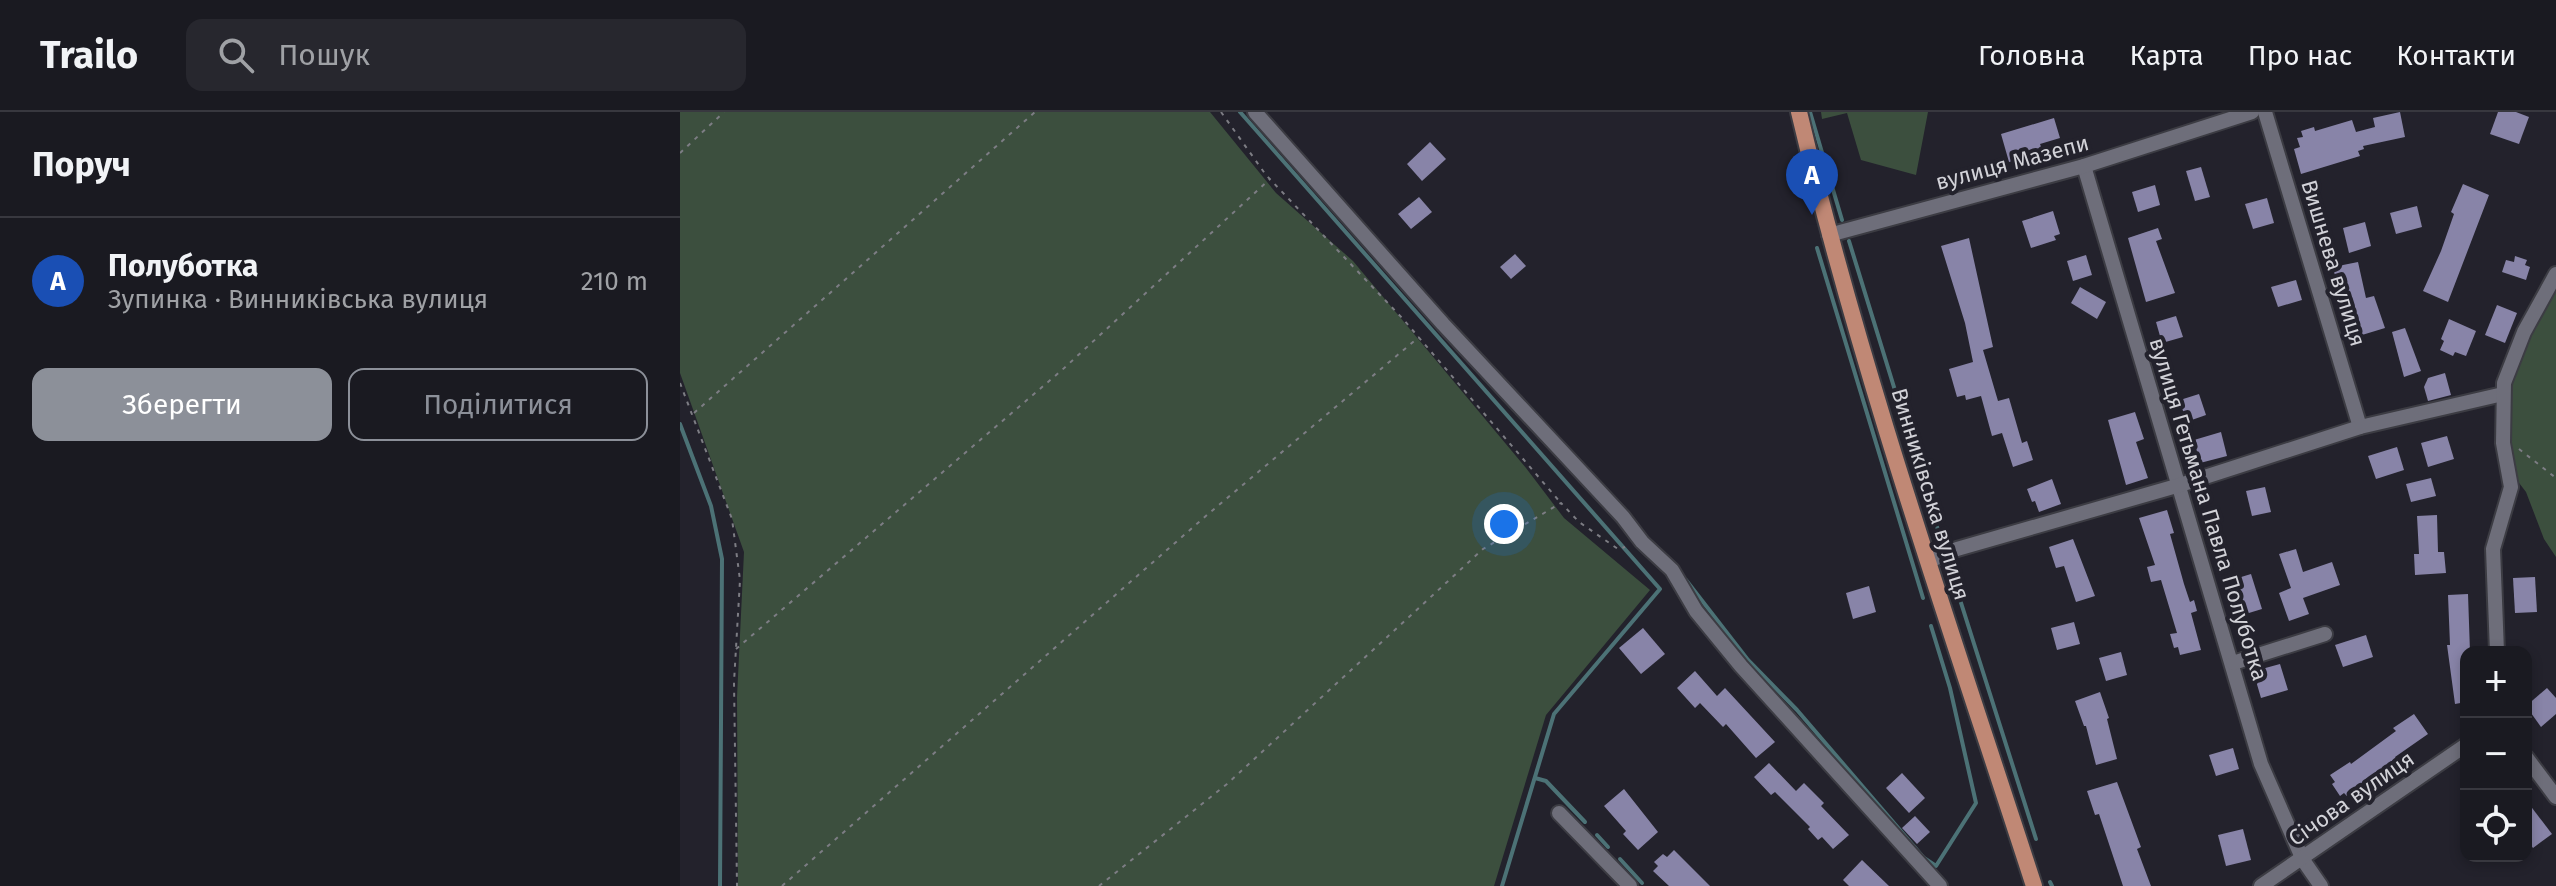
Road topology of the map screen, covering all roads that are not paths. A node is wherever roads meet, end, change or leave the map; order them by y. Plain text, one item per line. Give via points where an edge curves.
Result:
1 (1255, 112) edge
2 (1799, 112) edge
3 (2252, 112) edge
4 (2265, 112) edge
5 (2084, 166) junction
6 (1829, 235) junction
7 (2556, 274) edge
8 (2503, 394) junction
9 (2360, 427) junction
10 (2180, 485) junction
11 (1929, 561) junction
12 (2325, 634) dead end
13 (2497, 646) edge
14 (2233, 663) junction
15 (2460, 749) edge
16 (2532, 765) edge
17 (2556, 797) edge
18 (1559, 813) dead end
19 (2303, 860) junction
20 (1630, 886) edge
21 (1940, 886) edge
22 (2034, 886) edge
23 (2261, 886) edge
24 (2321, 886) edge

1 - 21 street via 1672,570 1696,611 1741,666
2 - 6 main road, Винниківська вулиця
3 - 5 street, вулиця Мазепи
4 - 9 street, Вишнева вулиця
5 - 6 street, вулиця Мазепи
5 - 10 street, вулиця Гетьмана Павла Полуботка
6 - 11 main road, Винниківська вулиця
7 - 8 street via 2524,332
8 - 9 street
8 - 13 street via 2503,443 2511,487 2493,549
9 - 10 street
10 - 11 street
10 - 14 street, вулиця Гетьмана Павла Полуботка
11 - 22 main road, Винниківська вулиця
12 - 14 street
14 - 19 street, вулиця Гетьмана Павла Полуботка via 2261,764
15 - 19 street, Січова вулиця
16 - 17 street
18 - 20 street
19 - 23 street, Січова вулиця
19 - 24 street, вулиця Гетьмана Павла Полуботка

